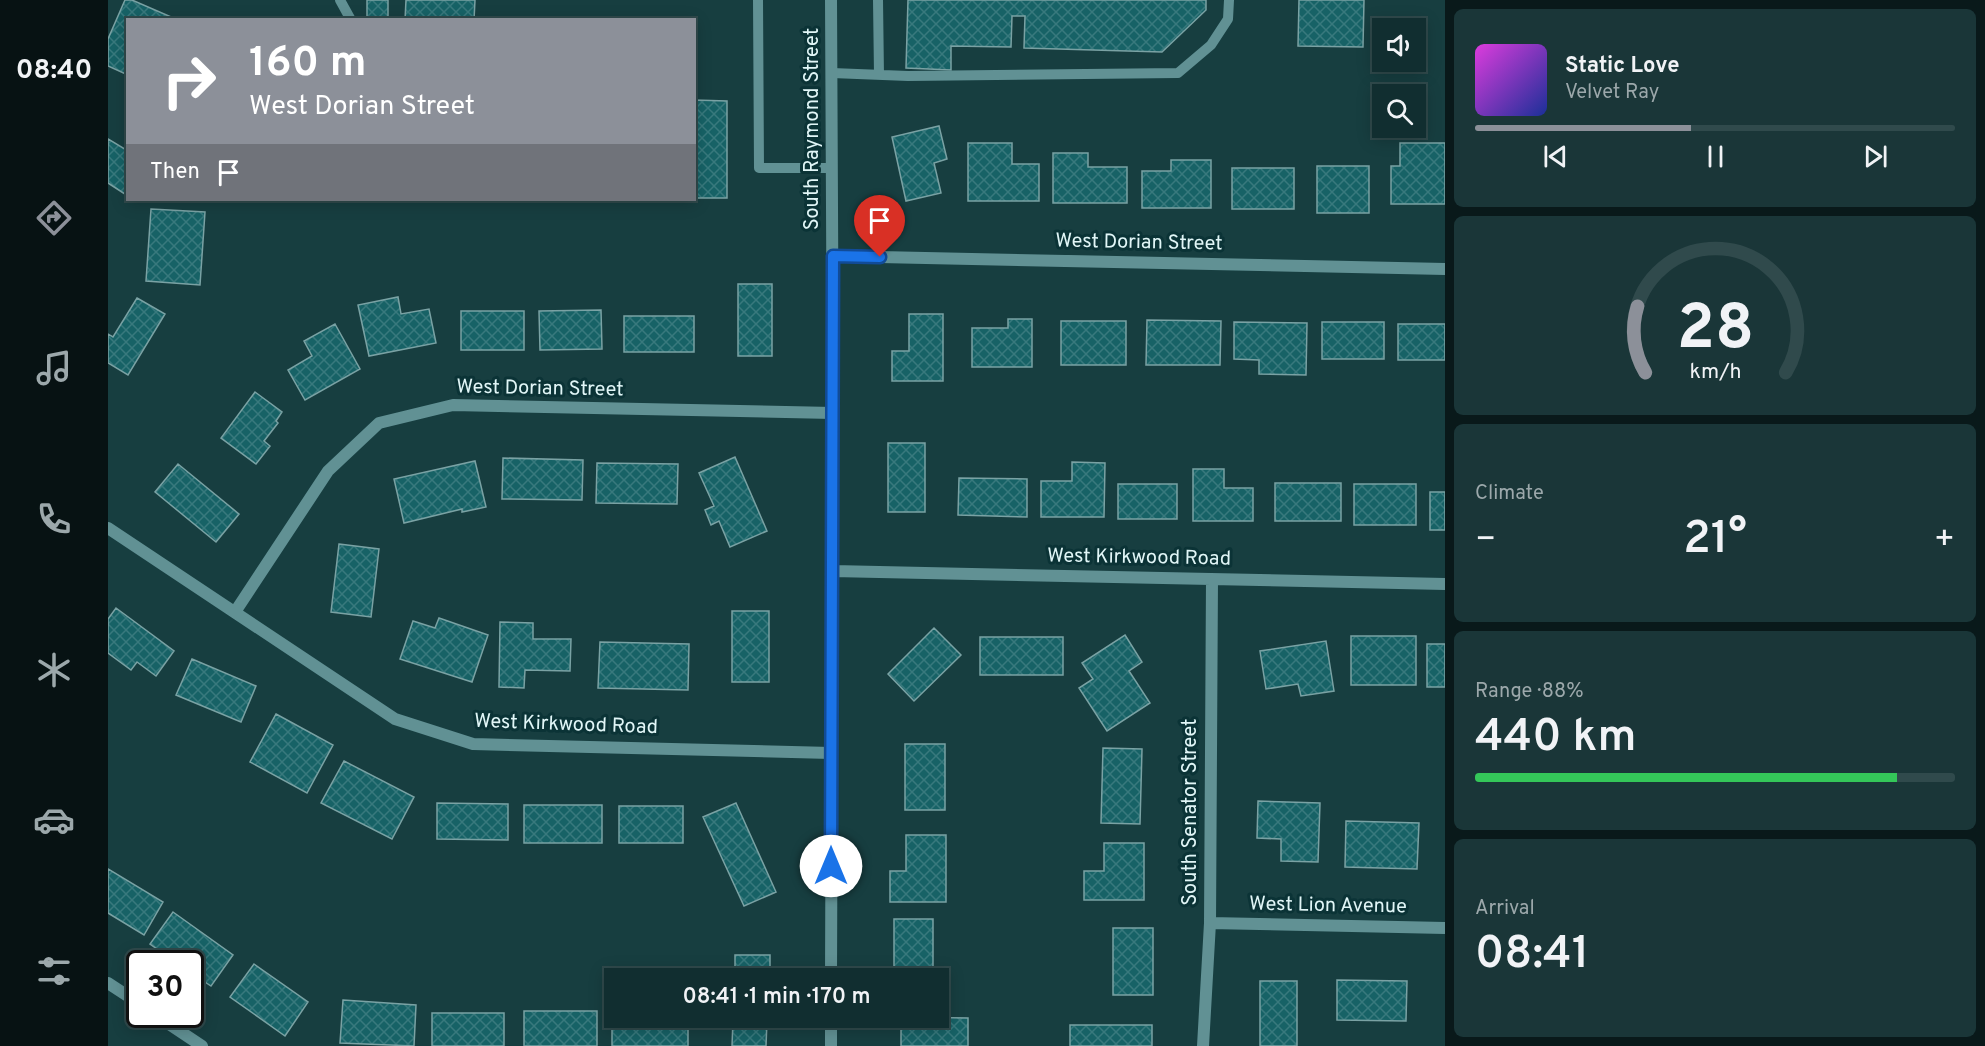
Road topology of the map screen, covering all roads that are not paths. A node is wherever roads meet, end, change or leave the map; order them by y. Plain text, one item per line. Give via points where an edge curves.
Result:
1 (340, 0) edge
2 (758, 0) edge
3 (831, 0) edge
4 (878, 0) edge
5 (1229, 0) edge
6 (350, 18) edge
7 (832, 73) junction
8 (879, 75) junction
9 (832, 168) junction
10 (833, 256) junction
11 (1445, 269) edge
12 (833, 413) junction
13 (108, 528) edge
14 (832, 571) junction
15 (1212, 579) junction
16 (1445, 584) edge
17 (235, 612) junction
18 (831, 753) junction
19 (1210, 923) junction
20 (1445, 928) edge
21 (831, 968) edge
22 (108, 983) edge
23 (126, 995) edge
24 (175, 1028) edge
25 (831, 1028) edge
26 (202, 1046) edge
27 (831, 1046) edge
28 (1203, 1046) edge

1 - 6 lane
2 - 9 lane via 759,168
3 - 7 street, South Raymond Street
4 - 8 lane
5 - 8 lane via 1228,19 1211,45 1178,73
7 - 8 lane
7 - 9 street, South Raymond Street
9 - 10 street, South Raymond Street
10 - 11 street, West Dorian Street
10 - 12 street, South Raymond Street
12 - 14 street, South Raymond Street
12 - 17 street, West Dorian Street via 453,405 379,423 328,471
13 - 17 street, West Kirkwood Road
14 - 15 street, West Kirkwood Road
14 - 18 street, South Raymond Street
15 - 16 street, West Kirkwood Road
15 - 19 street, South Senator Street
17 - 18 street, West Kirkwood Road via 395,719 473,744
18 - 21 street, South Raymond Street
19 - 20 street, West Lion Avenue
19 - 28 street, South Senator Street
22 - 23 street
24 - 26 street
25 - 27 street

